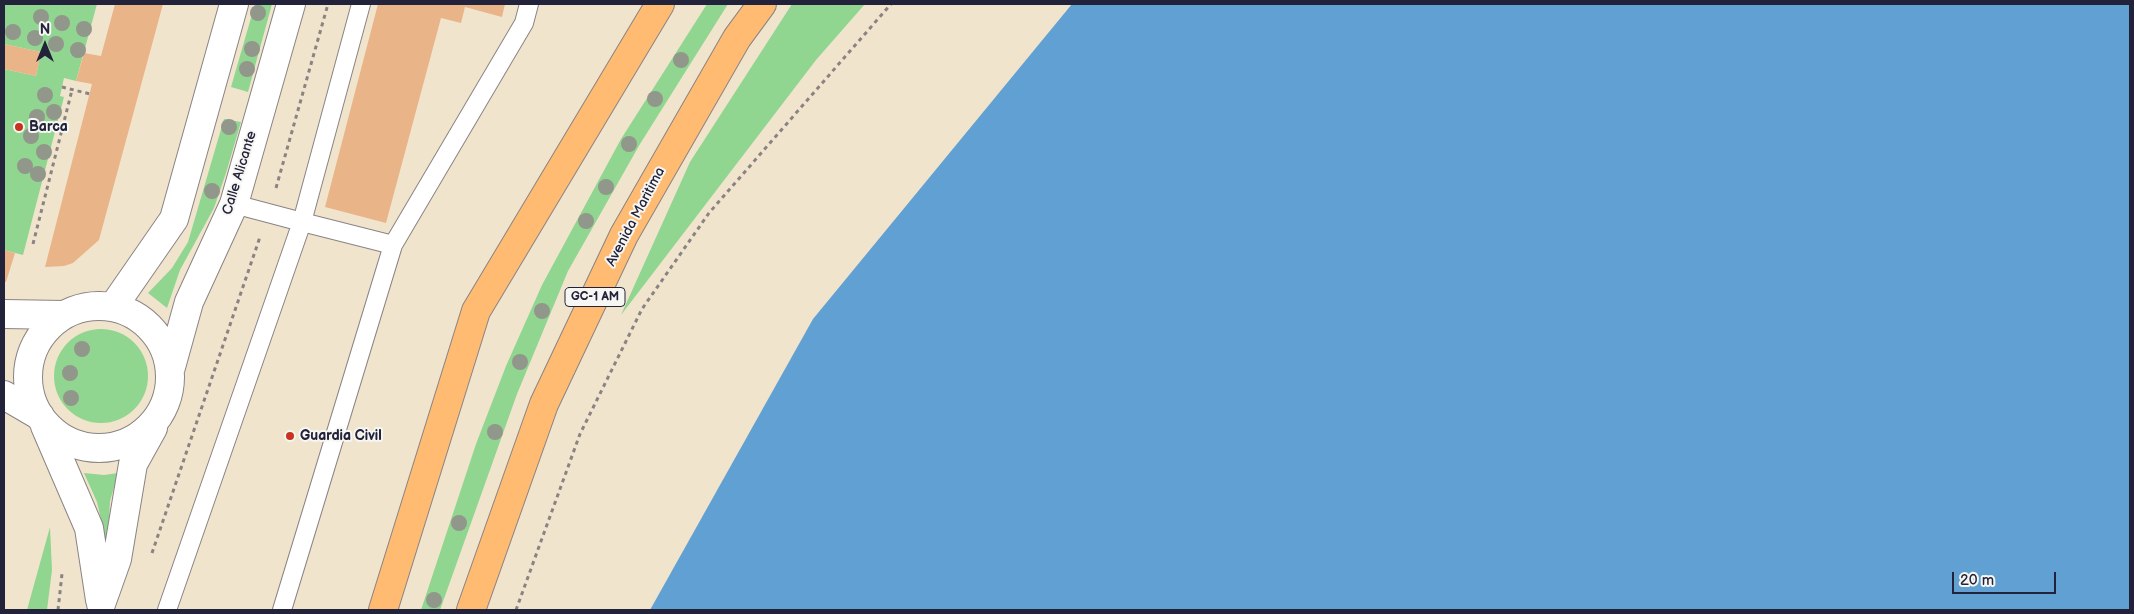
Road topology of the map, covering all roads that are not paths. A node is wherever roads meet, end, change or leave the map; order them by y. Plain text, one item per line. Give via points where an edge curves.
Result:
1 (234, 4) edge
2 (291, 4) edge
3 (361, 4) edge
4 (529, 4) edge
5 (659, 4) edge
6 (762, 4) edge
7 (234, 204) junction
8 (302, 222) junction
9 (393, 245) junction
10 (113, 307) junction
11 (4, 314) edge
12 (64, 315) junction
13 (171, 367) junction
14 (4, 395) edge
15 (158, 418) junction
16 (42, 420) junction
17 (99, 608) edge
18 (167, 610) edge
19 (282, 610) edge
20 (383, 610) edge
21 (471, 610) edge

1 - 10 street via 174,220
2 - 7 street, Calle Alicante
3 - 8 lane
4 - 9 lane via 524,23
5 - 20 highway via 476,311
6 - 21 highway, Avenida Maritima / GC-1 AM via 737,38 620,243 544,404
7 - 8 lane
7 - 13 street, Calle Alicante via 189,302
8 - 9 lane
8 - 18 lane
9 - 19 lane
10 - 12 street via 88,306
10 - 13 street via 134,315 151,328 164,346
11 - 12 street
12 - 16 street via 45,331 32,353 27,378 32,402
13 - 15 street via 170,394
14 - 16 street
15 - 16 street via 140,437 116,447 90,448 65,440
15 - 17 street via 133,464 117,559
16 - 17 street via 89,528

